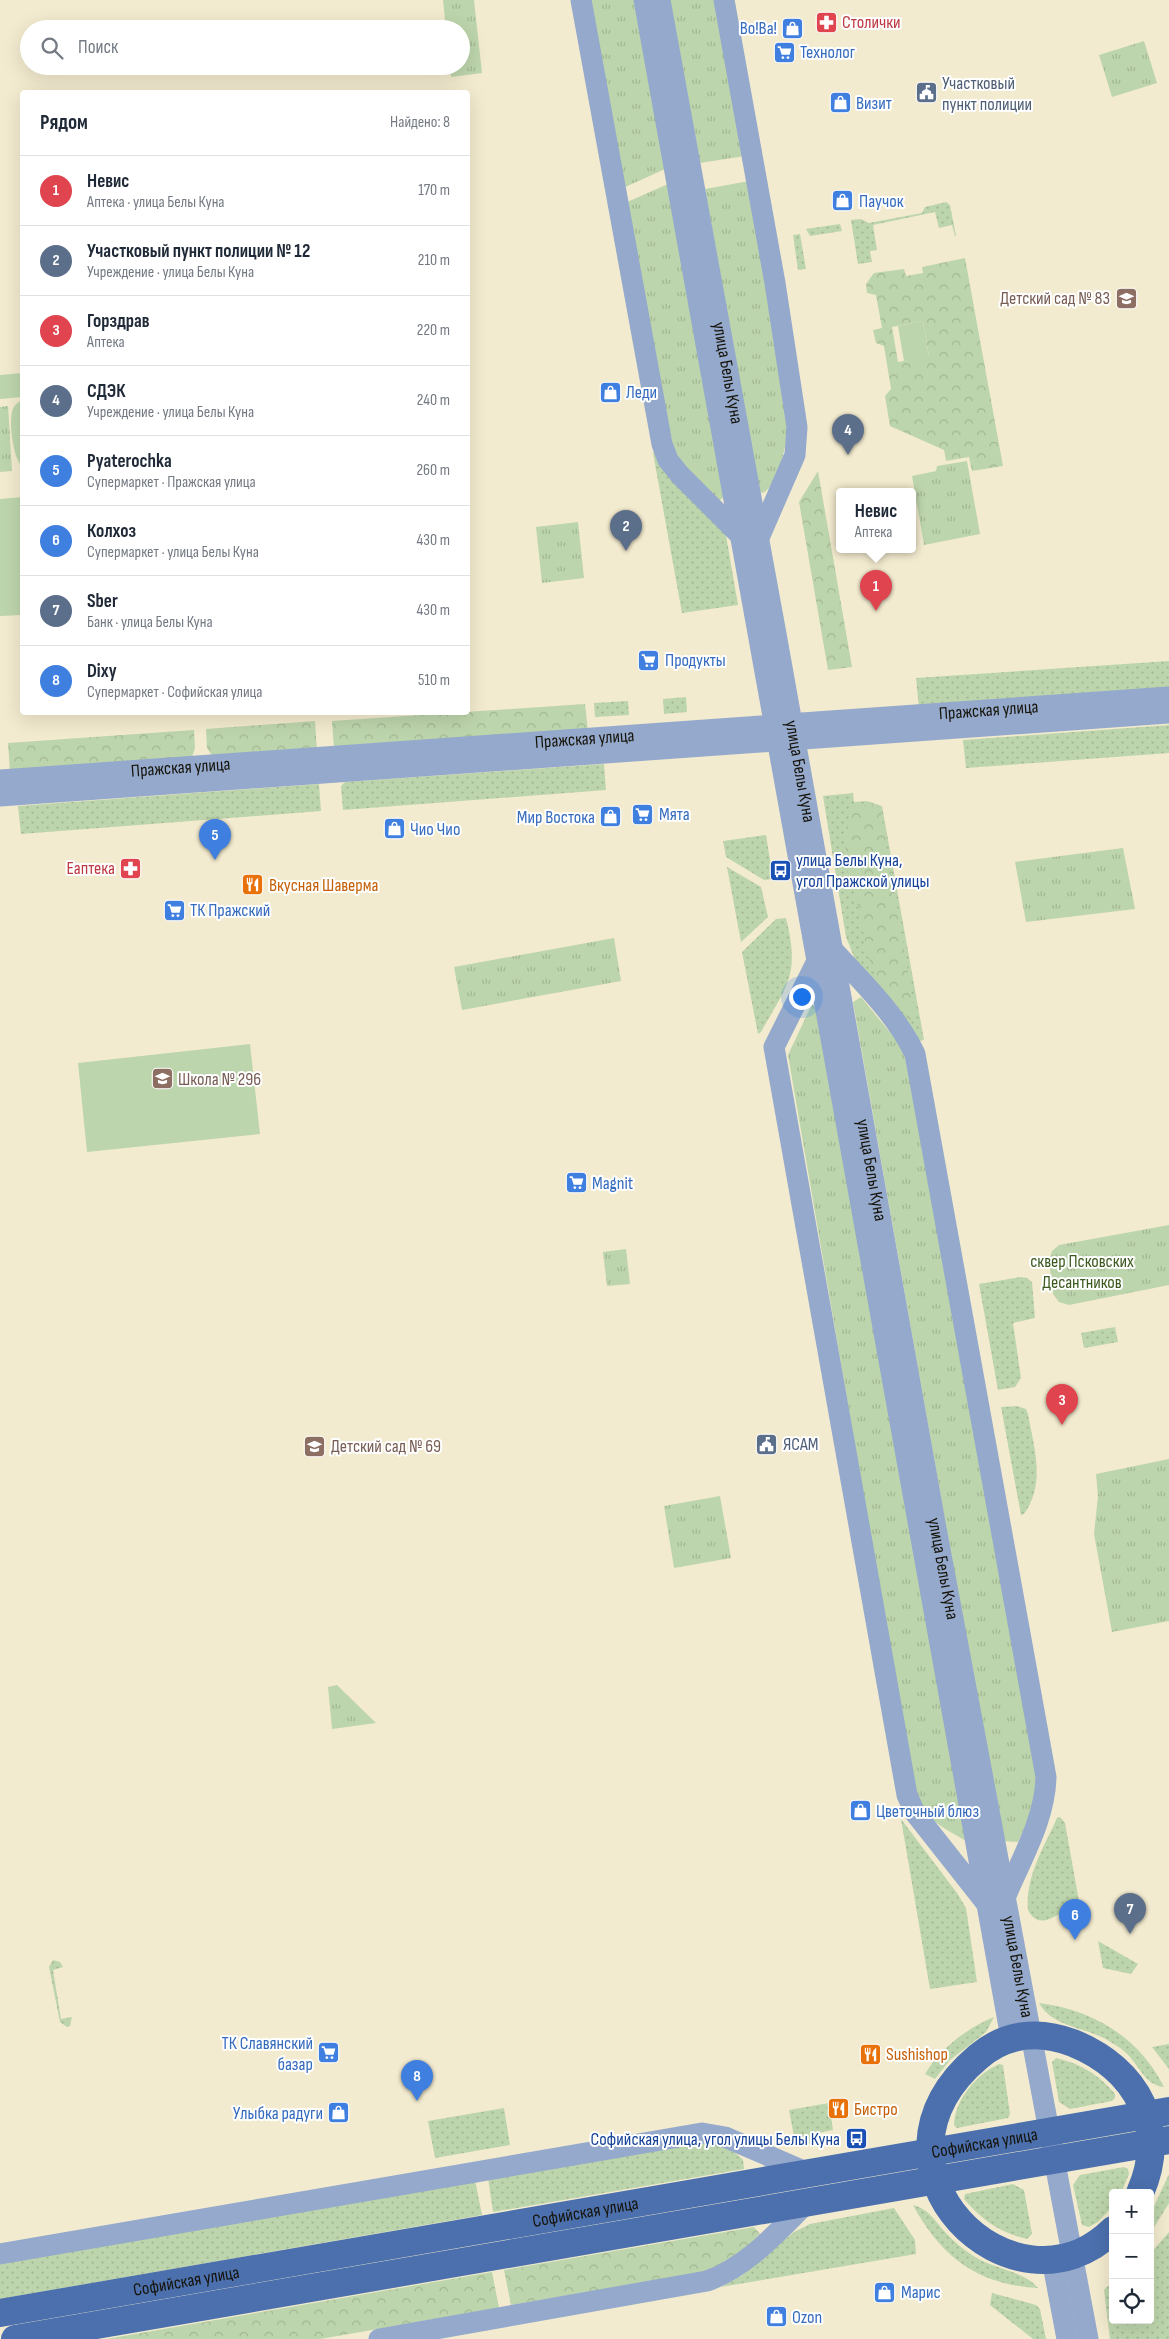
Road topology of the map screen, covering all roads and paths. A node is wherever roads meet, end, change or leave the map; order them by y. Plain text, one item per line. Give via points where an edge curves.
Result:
1 (581, 0) edge
2 (644, 0) edge
3 (660, 0) edge
4 (724, 0) edge
5 (749, 537) junction
6 (1169, 697) edge
7 (1169, 713) edge
8 (784, 733) junction
9 (0, 780) edge
10 (0, 796) edge
11 (825, 954) junction
12 (996, 1902) junction
13 (1022, 2036) junction
14 (1158, 2113) edge
15 (1050, 2130) junction
16 (1160, 2142) edge
17 (929, 2153) junction
18 (1055, 2160) junction
19 (808, 2174) junction
20 (934, 2180) junction
21 (1141, 2189) edge
22 (807, 2203) junction
23 (1109, 2233) edge
24 (0, 2254) edge
25 (1063, 2258) junction
26 (66, 2302) junction
27 (0, 2313) edge
28 (70, 2329) junction
29 (15, 2339) edge
30 (379, 2339) edge
31 (1067, 2339) edge
32 (1088, 2339) edge

1 - 5 street via 662,444 668,460 680,475
2 - 5 street, улица Белы Куна
3 - 5 street, улица Белы Куна
4 - 5 street via 797,427 795,455
5 - 8 street, улица Белы Куна
6 - 8 street, Пражская улица
7 - 8 street, Пражская улица
8 - 9 street, Пражская улица
8 - 10 street, Пражская улица
8 - 11 street, улица Белы Куна
11 - 12 street, улица Белы Куна via 937,1537
11 - 12 street via 774,1047 876,1628 910,1804
11 - 12 street via 896,1022 915,1054 1003,1533 1046,1777 1042,1811
12 - 13 street, улица Белы Куна
13 - 14 main road via 1071,2042 1106,2062
13 - 15 street, улица Белы Куна
13 - 17 main road via 982,2054 958,2077 938,2113
14 - 15 main road, Софийская улица
14 - 16 main road
15 - 17 main road, Софийская улица
15 - 18 street, улица Белы Куна
16 - 18 main road, Софийская улица
16 - 21 main road
17 - 19 main road, Софийская улица
17 - 20 main road
18 - 20 main road, Софийская улица
18 - 25 street, улица Белы Куна
19 - 24 street via 726,2137 702,2133
19 - 26 main road, Софийская улица
20 - 22 main road, Софийская улица
20 - 25 main road via 960,2223 987,2244 1018,2256
22 - 28 main road, Софийская улица
22 - 30 street via 748,2258 707,2281
23 - 25 main road via 1098,2242
25 - 31 street, улица Белы Куна
25 - 32 street, улица Белы Куна
26 - 27 main road, Софийская улица
26 - 28 main road
28 - 29 main road, Софийская улица

